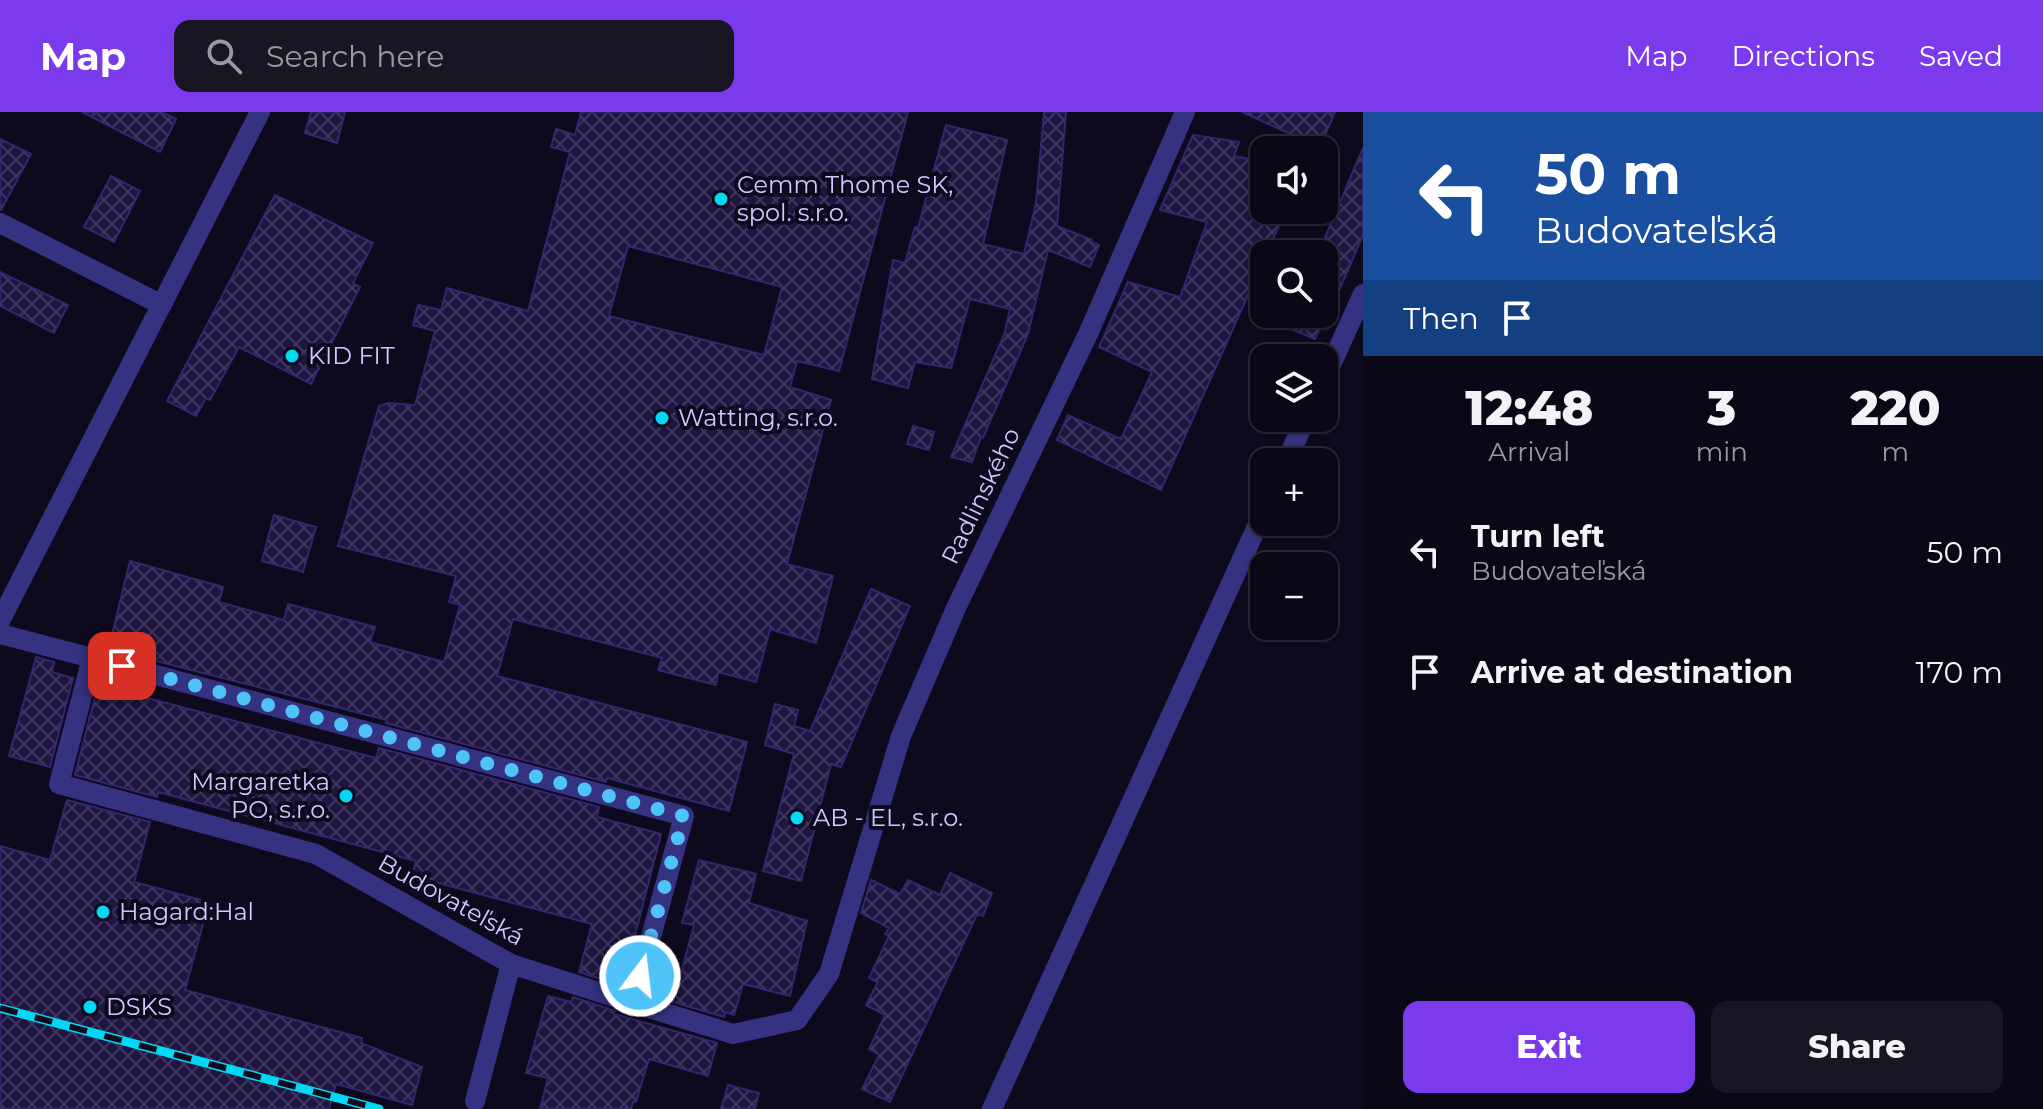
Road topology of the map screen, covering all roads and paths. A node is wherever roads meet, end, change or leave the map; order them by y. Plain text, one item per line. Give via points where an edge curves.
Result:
1 (260, 112) edge
2 (1185, 112) edge
3 (0, 223) edge
4 (1363, 294) edge
5 (162, 305) junction
6 (1338, 349) edge
7 (1253, 536) edge
8 (0, 621) edge
9 (0, 634) edge
10 (92, 658) junction
11 (511, 964) junction
12 (633, 1003) junction
13 (475, 1101) dead end
14 (992, 1109) edge

1 - 5 street
2 - 12 street, Radlinského via 901,736 829,974 797,1020 733,1034
3 - 5 street
4 - 6 street
5 - 8 street
7 - 14 street
9 - 10 street
10 - 11 street, Budovateľská via 59,784 316,854
10 - 12 street via 684,816
11 - 12 street, Budovateľská
11 - 13 street

